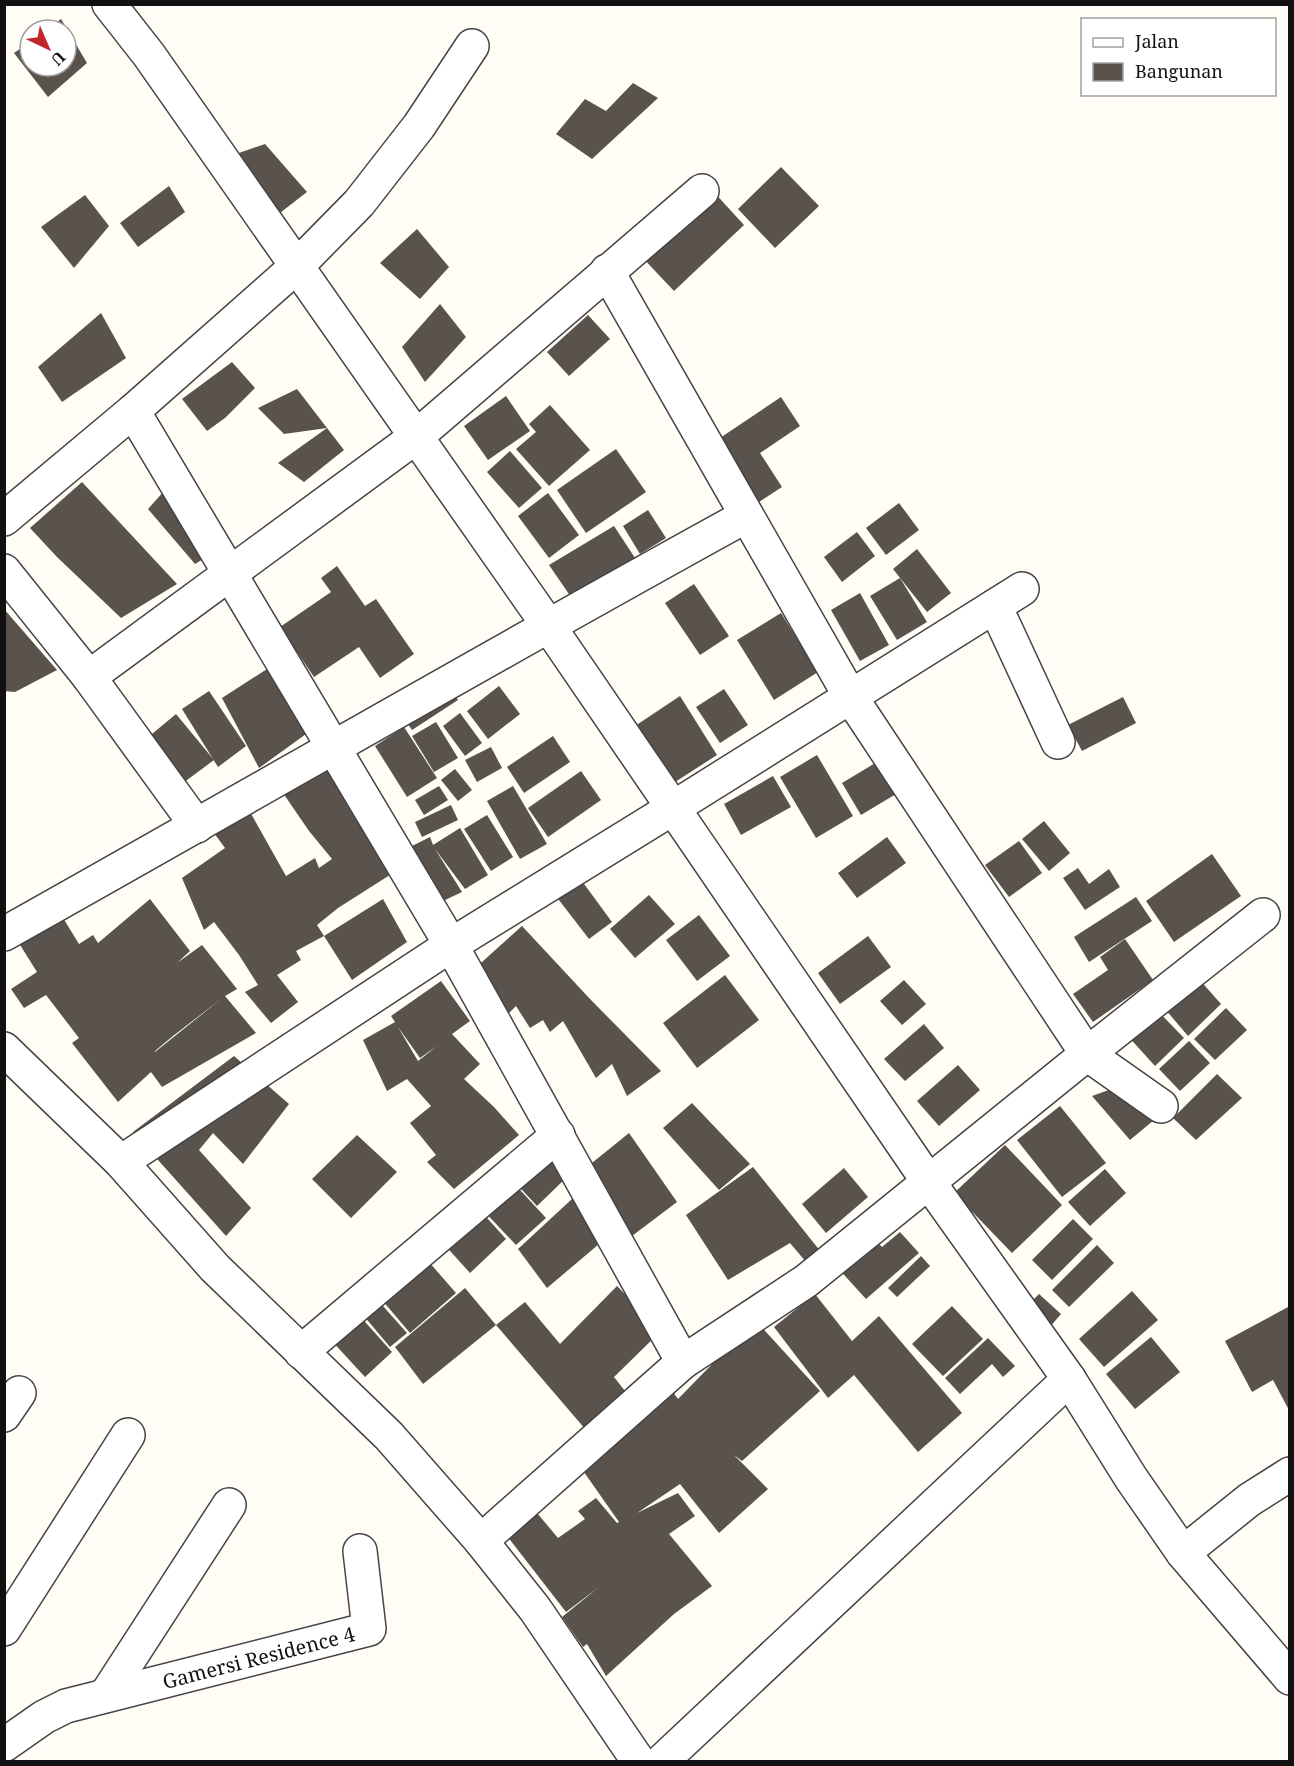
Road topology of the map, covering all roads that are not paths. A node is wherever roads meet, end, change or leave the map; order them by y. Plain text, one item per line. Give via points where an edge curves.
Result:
1 (109, 4) edge
2 (472, 46) dead end
3 (702, 191) dead end
4 (297, 266) junction
5 (607, 271) junction
6 (133, 411) junction
7 (417, 436) junction
8 (747, 516) junction
9 (4, 519) edge
10 (4, 571) edge
11 (230, 574) junction
12 (548, 625) junction
13 (89, 677) junction
14 (850, 696) junction
15 (1058, 742) dead end
16 (334, 749) junction
17 (673, 808) junction
18 (197, 826) junction
19 (1263, 915) dead end
20 (4, 934) edge
21 (451, 945) junction
22 (4, 1049) edge
23 (1088, 1054) junction
24 (1161, 1106) dead end
25 (558, 1135) junction
26 (121, 1162) junction
27 (928, 1181) junction
28 (301, 1352) junction
29 (684, 1362) junction
30 (1069, 1379) junction
31 (128, 1435) dead end
32 (1290, 1474) edge
33 (229, 1505) dead end
34 (482, 1541) junction
35 (360, 1551) dead end
36 (1183, 1553) junction
37 (4, 1629) edge
38 (1290, 1678) edge
39 (106, 1695) junction
40 (4, 1745) edge
41 (639, 1761) edge
42 (661, 1761) edge

1 - 4 street
2 - 4 street via 419,126 359,203
3 - 5 street
4 - 6 street
4 - 7 street
5 - 7 street
5 - 8 street
6 - 9 street
6 - 11 street
7 - 11 street
7 - 12 street
8 - 12 street
8 - 14 street
10 - 13 street
11 - 13 street
11 - 16 street
12 - 16 street
12 - 17 street
13 - 18 street
14 - 15 street via 1009,598
14 - 17 street
14 - 23 street
16 - 18 street
16 - 21 street
17 - 21 street
17 - 27 street
18 - 20 street
19 - 23 street
21 - 25 street
21 - 26 street
22 - 26 street
23 - 24 street
23 - 27 street
25 - 28 street
25 - 29 street
26 - 28 street via 215,1268
27 - 29 street via 806,1281
27 - 30 street
28 - 34 street via 388,1436
29 - 34 street
30 - 36 street
30 - 42 street
31 - 37 street
32 - 36 street via 1249,1500
33 - 39 street
34 - 41 street via 535,1609
35 - 39 street, Gamersi Residence 4 via 369,1629
36 - 38 street
39 - 40 street, Gamersi Residence 4 via 66,1706

